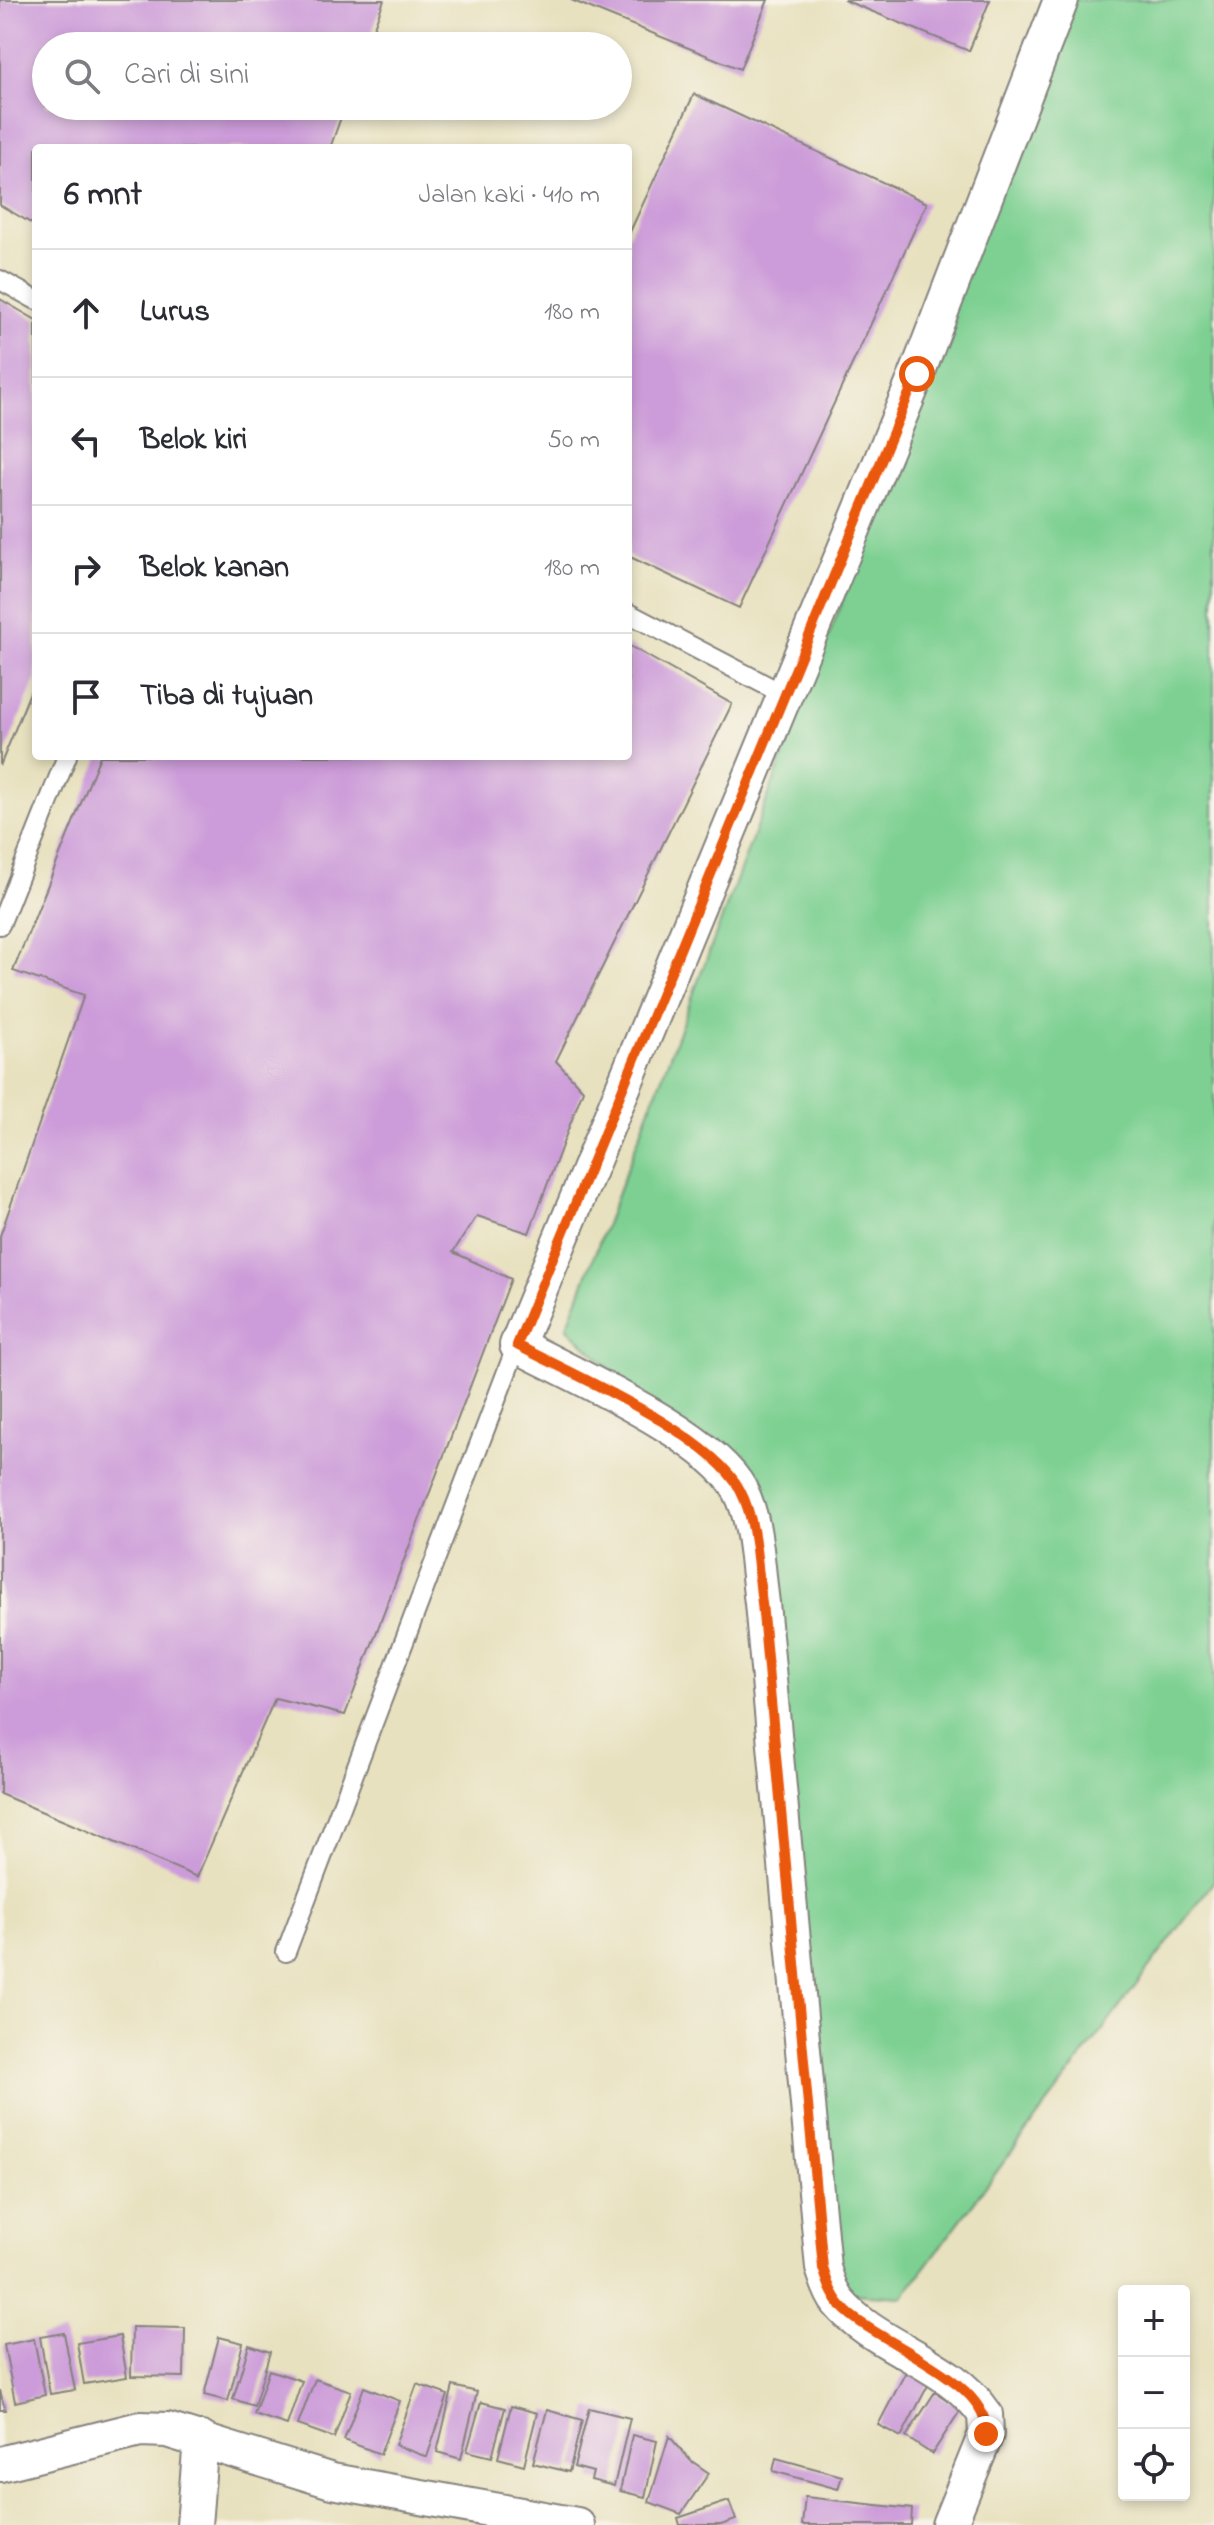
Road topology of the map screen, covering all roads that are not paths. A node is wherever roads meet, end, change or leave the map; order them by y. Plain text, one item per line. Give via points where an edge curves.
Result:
1 (1061, 0) edge
2 (0, 280) edge
3 (32, 298) edge
4 (632, 615) edge
5 (783, 694) junction
6 (65, 760) edge
7 (0, 925) edge
8 (517, 1345) junction
9 (286, 1952) dead end
10 (201, 2439) junction
11 (0, 2464) edge
12 (194, 2525) edge
13 (577, 2525) edge
14 (949, 2525) edge

1 - 5 street via 917,374
2 - 3 lane
4 - 5 lane
5 - 8 street
6 - 7 lane
8 - 9 lane
8 - 14 street via 666,1425 725,1469 741,1490 762,1603 823,2268 835,2299 849,2314 938,2371 985,2414 986,2434
10 - 11 street via 140,2429
10 - 12 street
10 - 13 street via 332,2481

